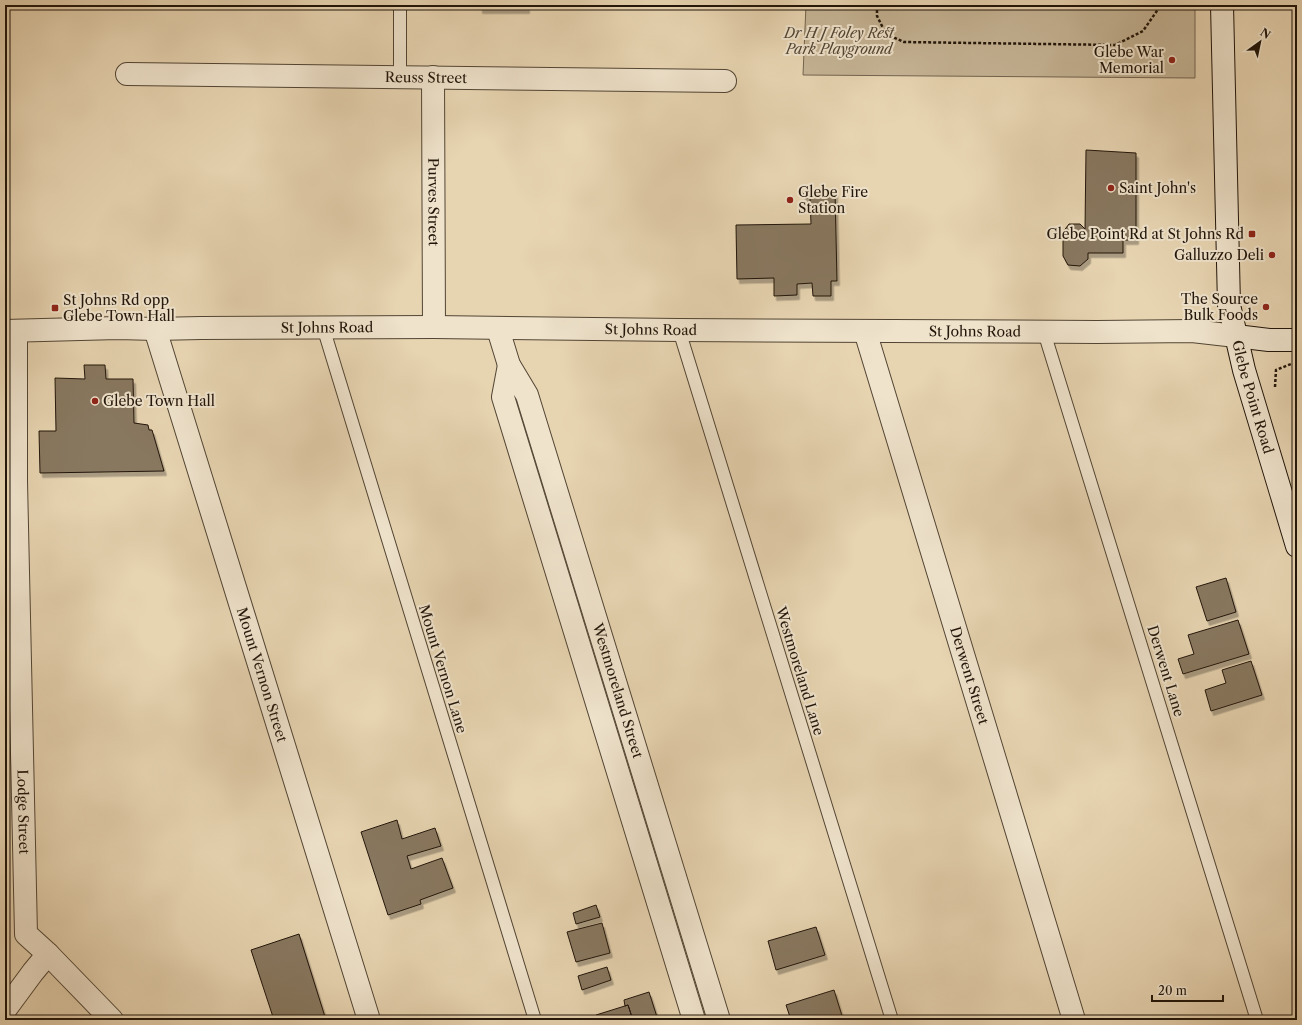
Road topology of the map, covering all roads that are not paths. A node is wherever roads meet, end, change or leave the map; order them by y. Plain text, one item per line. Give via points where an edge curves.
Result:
1 (400, 5) edge
2 (1222, 5) edge
3 (127, 74) dead end
4 (400, 76) junction
5 (433, 77) junction
6 (725, 81) dead end
7 (323, 327) junction
8 (434, 327) junction
9 (154, 329) junction
10 (498, 329) junction
11 (680, 330) junction
12 (10, 331) edge
13 (865, 331) junction
14 (1044, 332) junction
15 (1236, 336) junction
16 (1297, 340) edge
17 (509, 365) junction
18 (10, 481) edge
19 (1297, 546) edge
20 (48, 954) junction
21 (5, 1010) edge
22 (112, 1020) edge
23 (369, 1020) edge
24 (535, 1020) edge
25 (694, 1020) edge
26 (719, 1020) edge
27 (892, 1020) edge
28 (1074, 1020) edge
29 (1257, 1020) edge

1 - 4 lane
2 - 15 street, Glebe Point Road via 1229,296
3 - 4 street, Reuss Street
4 - 5 street, Reuss Street
5 - 6 street, Reuss Street
5 - 8 street, Purves Street
7 - 8 street, St Johns Road
7 - 9 street, St Johns Road
7 - 24 lane, Mount Vernon Lane
8 - 10 street, St Johns Road
9 - 12 street, St Johns Road
9 - 23 street, Mount Vernon Street
10 - 11 street, St Johns Road
10 - 17 street, Westmoreland Street
11 - 13 street, St Johns Road
11 - 27 lane, Westmoreland Lane
12 - 18 street, Lodge Street
13 - 14 street, St Johns Road
13 - 28 street, Derwent Street
14 - 15 street, St Johns Road via 1192,331
14 - 29 lane, Derwent Lane
15 - 16 street, St Johns Road
15 - 19 street, Glebe Point Road
17 - 25 street, Westmoreland Street via 503,397
17 - 26 street, Westmoreland Street via 527,396
18 - 20 street, Lodge Street via 26,934
20 - 21 street
20 - 22 street

